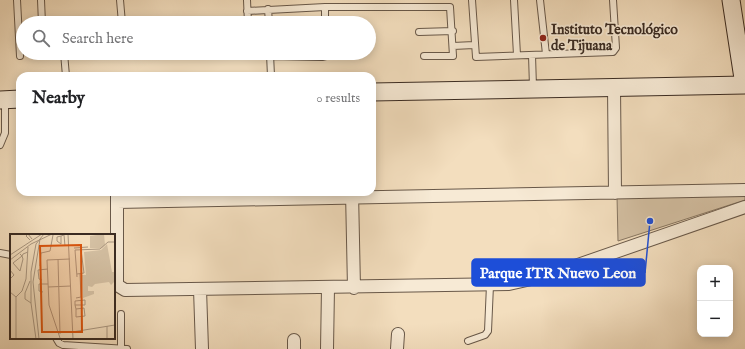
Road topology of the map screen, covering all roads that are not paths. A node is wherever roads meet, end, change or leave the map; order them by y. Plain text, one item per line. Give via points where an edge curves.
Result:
1 (17, 0) edge
2 (41, 0) edge
3 (120, 0) edge
4 (247, 0) edge
5 (472, 0) edge
6 (514, 0) edge
7 (540, 0) edge
8 (613, 0) edge
9 (731, 0) edge
10 (325, 8) junction
11 (268, 9) junction
12 (247, 11) junction
13 (19, 16) edge
14 (42, 16) edge
15 (121, 16) edge
16 (247, 16) edge
17 (268, 16) edge
18 (325, 16) edge
19 (453, 31) junction
20 (419, 32) dead end
21 (474, 45) junction
22 (453, 46) junction
23 (532, 54) junction
24 (546, 54) junction
25 (517, 55) junction
26 (424, 56) dead end
27 (65, 60) edge
28 (270, 60) edge
29 (66, 72) edge
30 (271, 72) edge
31 (744, 85) edge
32 (614, 87) junction
33 (533, 89) junction
34 (376, 92) edge
35 (8, 100) edge
36 (2, 133) edge
37 (0, 145) edge
38 (745, 190) edge
39 (615, 193) junction
40 (376, 195) edge
41 (235, 196) edge
42 (353, 196) edge
43 (117, 197) edge
44 (745, 207) edge
45 (0, 253) edge
46 (10, 255) edge
47 (0, 257) edge
48 (490, 285) junction
49 (328, 288) junction
50 (354, 288) junction
51 (200, 289) junction
52 (121, 314) dead end
53 (398, 334) dead end
54 (57, 339) edge
55 (468, 341) dead end
56 (121, 349) edge
57 (127, 349) edge
58 (202, 349) edge
59 (327, 349) edge
60 (397, 349) edge

1 - 13 lane
2 - 14 lane
3 - 15 lane
4 - 12 lane
5 - 21 lane
6 - 25 lane
7 - 24 lane
8 - 24 lane via 616,50
9 - 31 street
10 - 11 lane
10 - 18 lane
10 - 19 lane via 447,7 452,10
11 - 12 lane
11 - 17 lane
12 - 16 lane
19 - 20 lane
19 - 22 lane
21 - 22 lane
21 - 25 lane via 476,57
22 - 26 lane via 453,56
23 - 24 lane
23 - 25 lane
23 - 33 lane
27 - 29 lane
28 - 30 lane
31 - 32 street
32 - 33 street
32 - 39 street
33 - 34 street
35 - 36 lane
36 - 37 lane
38 - 39 street
39 - 40 street
41 - 43 street
42 - 50 street
43 - 51 street via 117,285 125,290
44 - 48 street via 549,275 509,284
45 - 46 lane
46 - 47 lane
48 - 50 street
48 - 55 lane via 488,331 485,335
49 - 50 street
49 - 51 street
49 - 59 street
51 - 58 street
52 - 56 lane
53 - 60 street
54 - 56 lane via 63,345
56 - 57 lane

